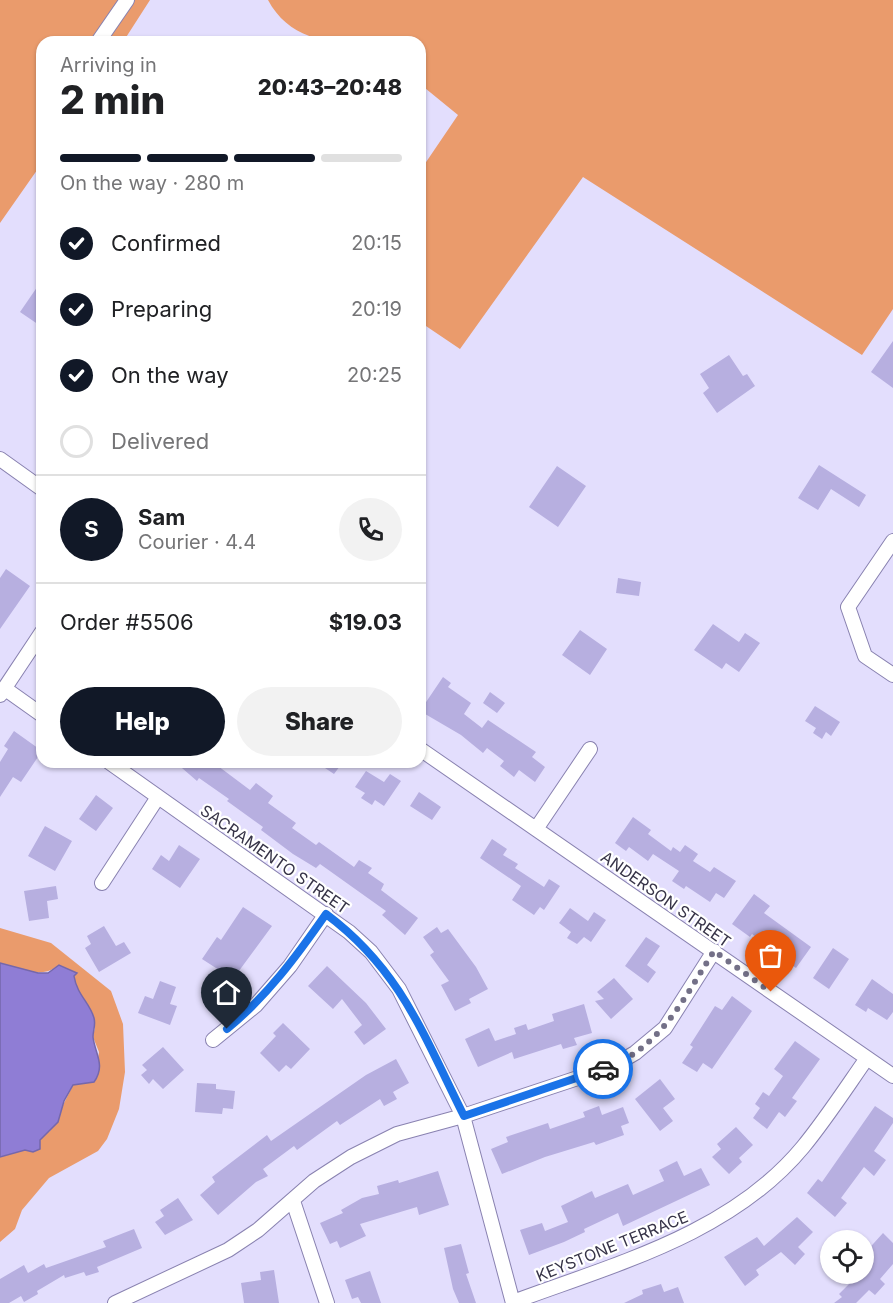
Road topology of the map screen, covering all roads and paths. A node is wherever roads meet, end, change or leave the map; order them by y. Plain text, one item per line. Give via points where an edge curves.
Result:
1 (127, 0) edge
2 (102, 36) edge
3 (0, 459) edge
4 (36, 485) edge
5 (893, 541) edge
6 (36, 641) edge
7 (893, 675) edge
8 (2, 692) edge
9 (36, 712) edge
10 (590, 749) dead end
11 (426, 753) edge
12 (117, 768) edge
13 (158, 797) junction
14 (536, 829) junction
15 (102, 883) dead end
16 (326, 914) junction
17 (714, 951) junction
18 (213, 1040) dead end
19 (867, 1058) junction
20 (893, 1076) edge
21 (464, 1116) junction
22 (293, 1201) junction
23 (116, 1303) edge
24 (327, 1303) edge
25 (513, 1303) edge

1 - 2 street
3 - 4 street
5 - 7 street via 848,607 865,656
6 - 8 street
8 - 9 street
10 - 14 street
11 - 14 street, ANDERSON STREET
12 - 13 street, SACRAMENTO STREET
13 - 15 street
13 - 16 street, SACRAMENTO STREET
14 - 17 street, ANDERSON STREET
16 - 18 street via 290,966 256,1005
16 - 21 street, SACRAMENTO STREET via 371,952 399,989
17 - 19 street, ANDERSON STREET
17 - 21 street via 665,1028 635,1053 611,1067
19 - 20 street, ANDERSON STREET
19 - 25 street, KEYSTONE TERRACE via 803,1148 757,1192 704,1226 663,1246
21 - 22 street via 397,1134 351,1157 314,1181
21 - 25 street, SACRAMENTO STREET
22 - 23 street via 228,1250
22 - 24 street

